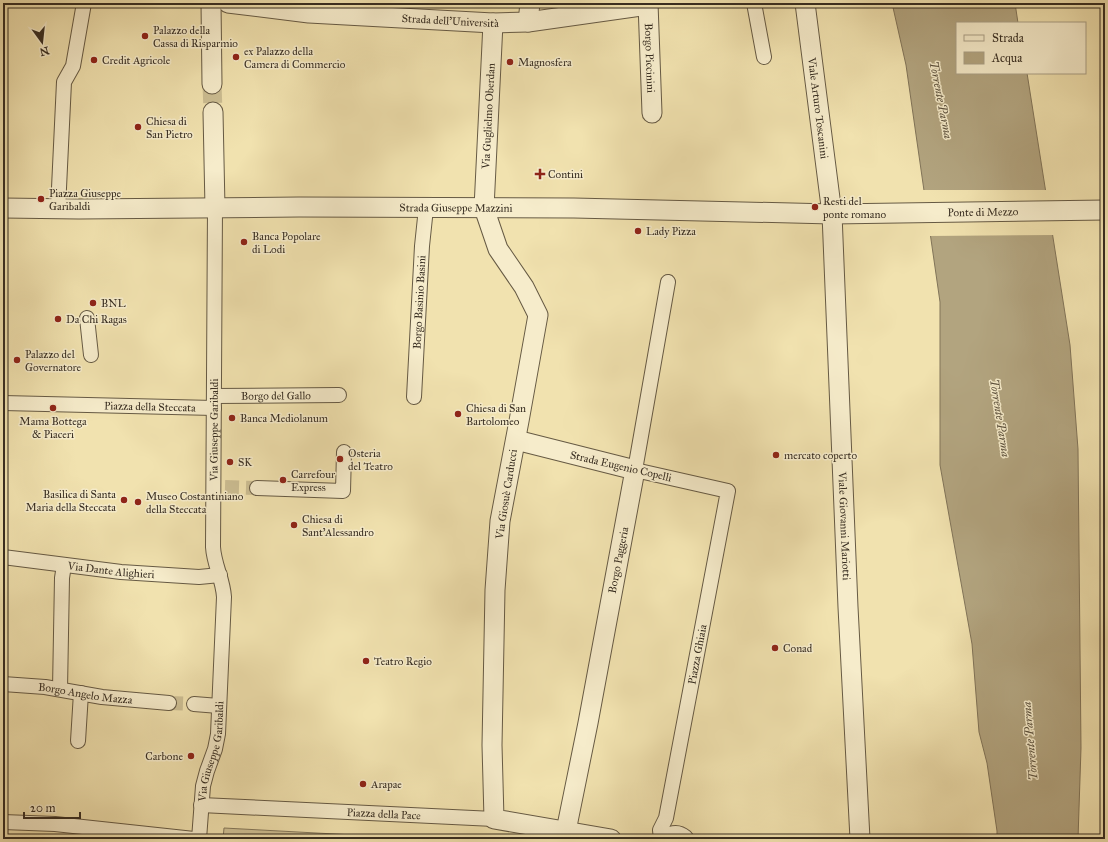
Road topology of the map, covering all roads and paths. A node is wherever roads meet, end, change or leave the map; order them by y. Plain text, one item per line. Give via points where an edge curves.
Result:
1 (84, 3) edge
2 (211, 3) edge
3 (228, 3) edge
4 (530, 3) edge
5 (754, 3) edge
6 (804, 3) edge
7 (648, 4) edge
8 (528, 22) junction
9 (493, 23) junction
10 (764, 57) dead end
11 (212, 84) tunnel mouth
12 (213, 112) tunnel mouth
13 (652, 114) dead end
14 (3, 208) edge
15 (215, 208) junction
16 (426, 208) junction
17 (484, 208) junction
18 (58, 209) junction
19 (1105, 210) edge
20 (861, 213) joint
21 (832, 214) junction
22 (668, 285) dead end
23 (87, 318) dead end
24 (91, 355) dead end
25 (339, 395) dead end
26 (414, 397) dead end
27 (214, 402) junction
28 (3, 403) edge
29 (516, 440) junction
30 (344, 452) dead end
31 (635, 470) junction
32 (257, 488) tunnel mouth
33 (728, 491) joint
34 (3, 557) edge
35 (64, 565) junction
36 (220, 575) junction
37 (3, 684) edge
38 (60, 689) junction
39 (81, 693) junction
40 (169, 703) tunnel mouth
41 (194, 704) tunnel mouth
42 (219, 706) junction
43 (78, 741) dead end
44 (201, 805) junction
45 (494, 819) junction
46 (3, 822) edge
47 (566, 831) junction
48 (676, 838) edge
49 (194, 839) edge
50 (198, 839) edge
51 (611, 839) edge
52 (860, 839) edge

1 - 18 street via 72,66 64,82
2 - 11 street
3 - 9 street, Strada dell'Università via 309,14
4 - 8 street
5 - 10 street
6 - 21 street, Viale Arturo Toscanini
7 - 8 street, Strada dell'Università
7 - 13 street, Borgo Piccinini
8 - 9 street, Strada dell'Università
9 - 17 street, Via Guglielmo Oberdan
12 - 15 street
14 - 18 street
15 - 16 street, Strada Giuseppe Mazzini
15 - 18 street, Strada Giuseppe Mazzini
15 - 27 street, Via Giuseppe Garibaldi
16 - 17 street, Strada Giuseppe Mazzini
16 - 26 street, Borgo Basinio Basini
17 - 21 street, Strada Giuseppe Mazzini
17 - 29 street, Via Giosuè Carducci via 498,249 524,287 538,314
19 - 20 street, Ponte di Mezzo
20 - 21 street, Strada Giuseppe Mazzini
21 - 52 street, Viale Giovanni Mariotti
22 - 31 street, Borgo Paggeria
23 - 24 street
25 - 27 street, Borgo del Gallo
27 - 28 street, Piazza della Steccata via 86,405
27 - 36 street, Via Giuseppe Garibaldi via 219,487 213,553
29 - 31 street, Strada Eugenio Copelli
29 - 45 street, Via Giosuè Carducci via 500,521 495,590 492,745
30 - 32 street via 343,491
31 - 33 street, Strada Eugenio Copelli
31 - 47 street, Borgo Paggeria
33 - 48 street, Piazza Ghiaia via 666,818 670,832
34 - 35 street, Via Dante Alighieri
35 - 36 street, Via Dante Alighieri via 121,572 199,577
35 - 38 street
36 - 42 street, Via Giuseppe Garibaldi via 224,597
37 - 38 street, Borgo Angelo Mazza
38 - 39 street, Borgo Angelo Mazza
39 - 40 street, Borgo Angelo Mazza
39 - 43 street
41 - 42 street
42 - 44 street, Via Giuseppe Garibaldi via 217,742 205,778
44 - 45 street, Piazza della Pace
44 - 50 street, Via Giuseppe Garibaldi
45 - 47 street, Piazza della Pace
46 - 49 street via 55,824
47 - 51 street, Piazza della Pace

